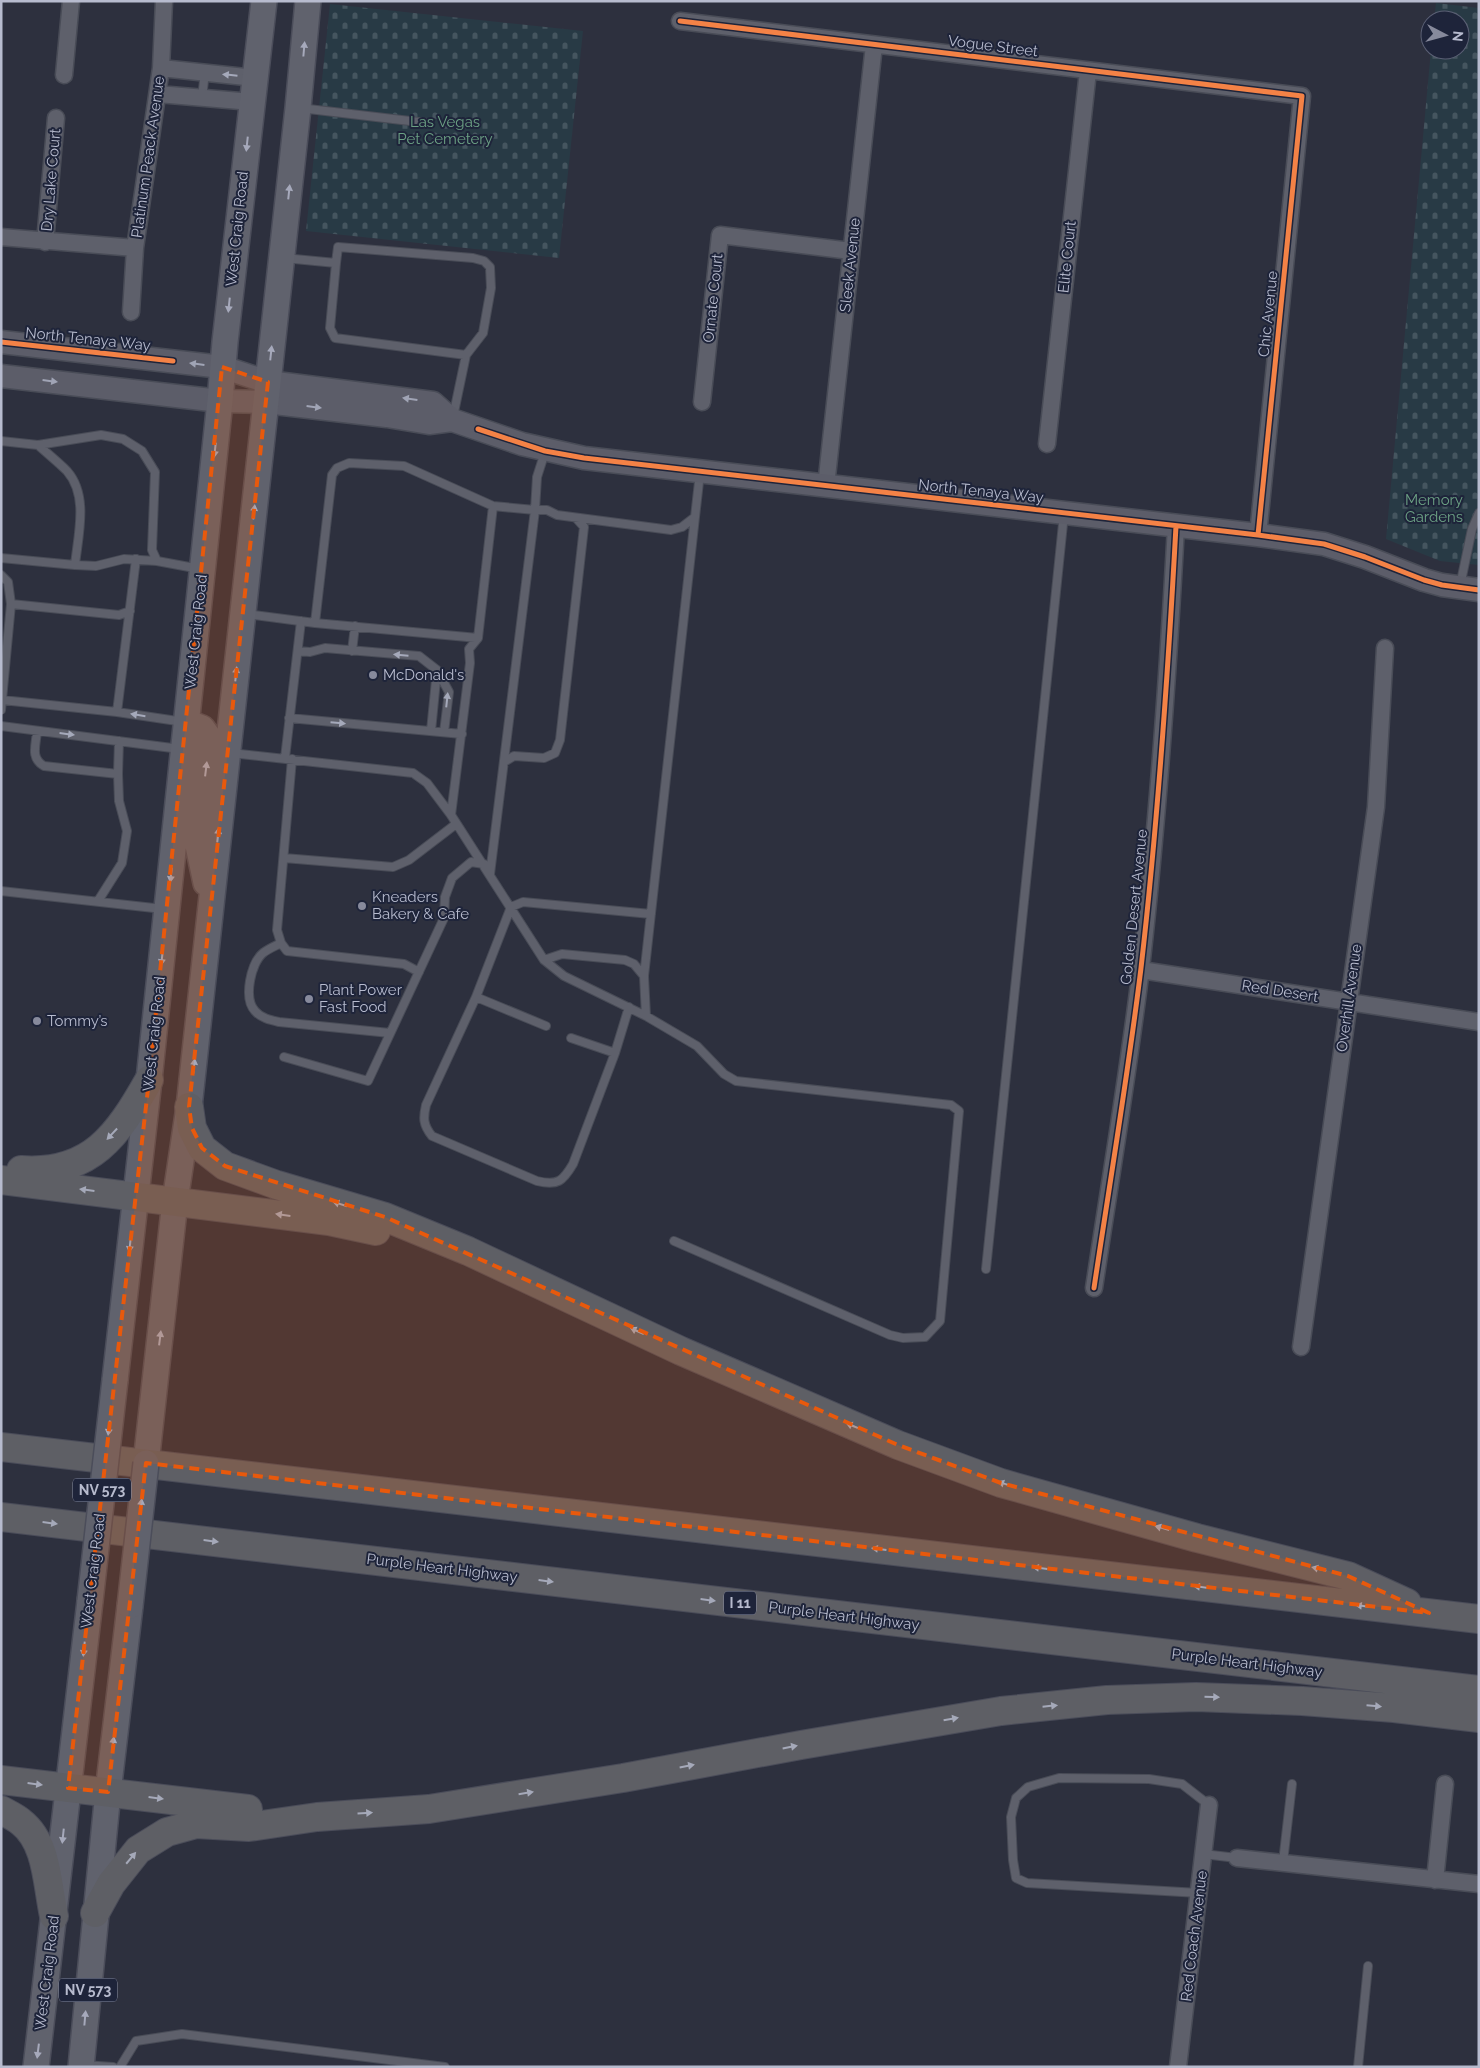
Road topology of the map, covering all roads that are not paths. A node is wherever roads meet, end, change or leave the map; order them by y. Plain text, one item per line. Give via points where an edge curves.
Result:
1 (71, 1) edge
2 (164, 1) edge
3 (264, 1) edge
4 (308, 1) edge
5 (680, 21) dead end
6 (874, 45) junction
7 (161, 68) junction
8 (1088, 71) junction
9 (206, 72) junction
10 (64, 75) dead end
11 (253, 90) junction
12 (158, 94) junction
13 (1302, 96) joint
14 (202, 98) junction
15 (298, 108) junction
16 (56, 118) dead end
17 (427, 123) dead end
18 (1, 237) edge
19 (45, 242) junction
20 (135, 248) junction
21 (851, 251) junction
22 (282, 257) junction
23 (336, 263) junction
24 (131, 312) dead end
25 (1, 342) edge
26 (466, 355) junction
27 (222, 367) junction
28 (1, 376) edge
29 (267, 392) junction
30 (220, 402) junction
31 (702, 402) dead end
32 (452, 420) junction
33 (1, 441) edge
34 (1047, 444) dead end
35 (38, 445) junction
36 (545, 451) junction
37 (700, 471) junction
38 (826, 486) junction
39 (493, 506) junction
40 (535, 510) junction
41 (1064, 512) junction
42 (1479, 513) edge
43 (695, 517) junction
44 (576, 518) junction
45 (1176, 526) junction
46 (1258, 535) junction
47 (1, 558) edge
48 (136, 559) junction
49 (158, 561) junction
50 (75, 565) junction
51 (202, 570) junction
52 (1, 575) edge
53 (1469, 589) edge
54 (11, 604) junction
55 (130, 611) junction
56 (242, 614) junction
57 (301, 621) junction
58 (315, 623) junction
59 (355, 626) junction
60 (478, 638) junction
61 (1385, 648) dead end
62 (352, 650) junction
63 (298, 651) junction
64 (437, 670) junction
65 (2, 700) edge
66 (1, 710) edge
67 (117, 712) junction
68 (289, 718) junction
69 (186, 722) junction
70 (1, 726) edge
71 (37, 731) junction
72 (431, 731) junction
73 (444, 732) junction
74 (462, 734) junction
75 (120, 741) junction
76 (184, 749) junction
77 (227, 752) junction
78 (288, 758) junction
79 (504, 762) junction
80 (118, 774) junction
81 (451, 815) junction
82 (456, 824) junction
83 (284, 858) junction
84 (484, 864) junction
85 (490, 874) junction
86 (1, 891) edge
87 (98, 901) junction
88 (211, 903) junction
89 (511, 907) junction
90 (167, 909) junction
91 (651, 914) junction
92 (280, 943) junction
93 (544, 960) junction
94 (1141, 970) junction
95 (419, 972) junction
96 (644, 976) junction
97 (476, 997) junction
98 (1349, 1002) junction
99 (629, 1007) junction
100 (646, 1016) junction
101 (1479, 1022) edge
102 (546, 1026) dead end
103 (390, 1033) junction
104 (571, 1038) dead end
105 (615, 1053) junction
106 (284, 1057) dead end
107 (149, 1080) junction
108 (189, 1107) junction
109 (1, 1168) edge
110 (1, 1180) edge
111 (136, 1196) junction
112 (175, 1201) junction
113 (674, 1242) dead end
114 (468, 1251) junction
115 (986, 1269) dead end
116 (1094, 1288) dead end
117 (1301, 1347) dead end
118 (1, 1446) edge
119 (1, 1517) edge
120 (1429, 1613) junction
121 (1479, 1619) edge
122 (1479, 1690) edge
123 (1479, 1718) edge
124 (1, 1780) edge
125 (1292, 1784) dead end
126 (1445, 1784) dead end
127 (68, 1788) junction
128 (108, 1792) junction
129 (1209, 1805) joint
130 (1, 1810) edge
131 (317, 1817) junction
132 (1204, 1854) junction
133 (1237, 1858) joint
134 (1283, 1862) junction
135 (1435, 1880) junction
136 (1479, 1884) edge
137 (1199, 1893) junction
138 (96, 1913) junction
139 (54, 1916) junction
140 (1368, 1966) dead end
141 (81, 2066) edge
142 (36, 2067) edge
143 (113, 2067) edge
144 (120, 2067) edge
145 (445, 2067) edge
146 (1178, 2067) edge
147 (1358, 2067) edge

1 - 10 street
2 - 7 street, Platinum Peack Avenue
3 - 11 main road, West Craig Road
15 -> 4 main road
5 - 6 street, Vogue Street
6 - 8 street, Vogue Street
6 - 21 street, Sleek Avenue
7 - 9 street
7 - 12 street, Platinum Peack Avenue
8 - 13 street, Vogue Street
8 - 34 street, Elite Court
11 -> 9 street
9 - 14 lane
11 - 14 street
11 -> 27 main road, West Craig Road
12 - 14 street
12 - 20 street, Platinum Peack Avenue
13 - 46 street, Chic Avenue
15 - 17 lane
22 -> 15 main road
16 - 19 street, Dry Lake Court
18 - 19 street
19 - 20 street
20 - 24 street, Platinum Peack Avenue
21 - 31 street, Ornate Court via 720,235
21 - 38 street, Sleek Avenue
22 - 23 lane
29 -> 22 main road
23 - 26 lane via 330,328 336,338
23 - 26 lane via 338,247 473,258 484,262 490,267 491,288 483,333
27 -> 25 main road, North Tenaya Way
26 - 32 lane
27 - 29 main road, North Tenaya Way
27 - 30 main road, West Craig Road
28 -> 30 main road, North Tenaya Way
29 - 30 main road, North Tenaya Way
29 - 32 main road, North Tenaya Way via 429,423
56 -> 29 main road
30 -> 51 main road, West Craig Road
32 - 36 main road, North Tenaya Way
33 - 35 lane
35 - 49 lane via 100,435 122,438 142,451 155,472 152,550
35 - 50 lane via 68,472 78,490 80,512
36 - 37 main road, North Tenaya Way
36 - 40 lane via 537,477
37 - 38 main road, North Tenaya Way
37 - 43 lane
38 - 41 main road, North Tenaya Way
39 - 40 lane
39 - 58 lane via 404,466 349,462 337,468 332,475
39 - 60 lane
40 - 44 lane
40 - 79 lane
41 - 45 main road, North Tenaya Way
41 - 115 lane
42 - 53 lane via 1472,529
43 - 44 lane via 682,528 671,530
43 - 91 lane
44 - 79 lane via 584,527 560,740 555,753 544,758 514,756
45 - 46 main road, North Tenaya Way
45 - 94 street, Golden Desert Avenue via 1167,696
46 - 53 main road, North Tenaya Way via 1324,544 1424,580
47 - 50 lane
48 - 49 lane
48 - 50 lane via 96,566
48 - 55 lane
49 - 51 lane
51 - 69 main road, West Craig Road
52 - 54 lane via 8,582
54 - 55 lane via 119,615
54 - 65 lane
55 - 67 lane
56 - 57 lane
77 -> 56 main road
57 - 58 lane
57 - 63 lane
58 - 59 lane
59 - 60 lane
59 - 62 lane
60 - 74 lane via 469,649
61 - 98 street, Overhill Avenue via 1376,807
62 - 63 lane
64 -> 62 lane via 419,656
63 - 68 lane
64 - 72 lane
73 -> 64 lane via 448,692
65 - 66 lane
65 - 67 lane
69 -> 67 lane
68 -> 72 lane
68 - 78 lane
69 - 76 main road, West Craig Road
88 -> 69 main road via 197,841 208,753 207,735 202,728
70 - 71 lane
71 -> 75 lane
71 - 80 lane via 35,757 44,766
72 - 73 lane
73 - 74 lane
74 - 81 lane
75 - 76 lane
75 - 80 lane
76 -> 90 main road, West Craig Road
77 - 78 lane
88 -> 77 main road
78 - 81 lane via 413,773 427,783
78 - 83 lane
79 - 85 lane
80 - 87 lane via 119,801 127,831 122,863
81 - 82 lane
82 - 83 lane via 409,860 393,867
82 - 84 lane
83 - 92 lane via 277,930
84 - 85 lane
84 - 95 lane via 472,862 452,878 445,897 444,918
85 - 89 lane
86 - 87 lane
87 - 90 lane
108 -> 88 main road
89 - 91 lane via 523,902
89 - 93 lane
89 - 97 lane
90 -> 107 main road, West Craig Road
91 - 96 lane
92 - 95 lane via 287,951 404,964
92 - 103 lane via 263,953 254,968 249,996 254,1010 266,1019 279,1022
93 - 96 lane via 562,954 625,960 634,964
93 - 99 lane via 564,976
94 - 98 street, Red Desert
94 - 116 street, Golden Desert Avenue
95 - 103 lane
96 - 100 lane
97 - 102 lane
97 - 105 lane via 426,1105 423,1118 426,1128 432,1136 537,1181 547,1184 558,1182 574,1164
98 - 101 street, Red Desert
98 - 117 street, Overhill Avenue
99 - 100 lane
99 - 105 lane
100 - 113 lane via 697,1046 724,1074 736,1081 951,1105 959,1112 940,1321 925,1337 890,1335
103 - 106 lane via 368,1081
104 - 105 lane
107 -> 109 highway via 121,1124 96,1152 78,1163 41,1171
107 - 111 main road, West Craig Road
108 - 112 main road
114 -> 108 highway via 385,1217 277,1185 218,1162 202,1148 192,1128
111 -> 110 highway
111 - 112 highway
111 -> 127 main road, West Craig Road / NV 573, bridge
114 -> 112 highway via 329,1221
128 -> 112 main road, NV 573, bridge
120 -> 114 highway via 1348,1576 1001,1483 898,1445 681,1352
120 -> 118 highway
119 -> 122 highway, Purple Heart Highway / I 11
120 - 121 highway
131 -> 123 highway via 429,1809 1001,1711 1107,1700 1196,1697 1302,1700
124 -> 127 highway
125 - 134 lane
126 - 135 street
127 - 128 highway
127 -> 139 main road, West Craig Road / NV 573
128 -> 131 highway
128 - 138 main road, NV 573
129 - 132 street, Red Coach Avenue
129 - 137 lane via 1182,1784 1149,1779 1059,1778 1028,1787 1016,1798 1011,1817 1016,1878 1027,1883
130 - 139 highway via 22,1823 34,1839 44,1860
138 -> 131 highway via 111,1884 138,1850 167,1832 196,1824 249,1827
132 - 133 lane
132 - 137 street, Red Coach Avenue
133 - 134 street
134 - 135 street
135 - 136 street
137 - 146 street, Red Coach Avenue
141 -> 138 main road, NV 573
139 -> 142 main road, West Craig Road / NV 573
140 - 147 lane
141 - 143 lane
144 - 145 lane via 136,2042 182,2034

